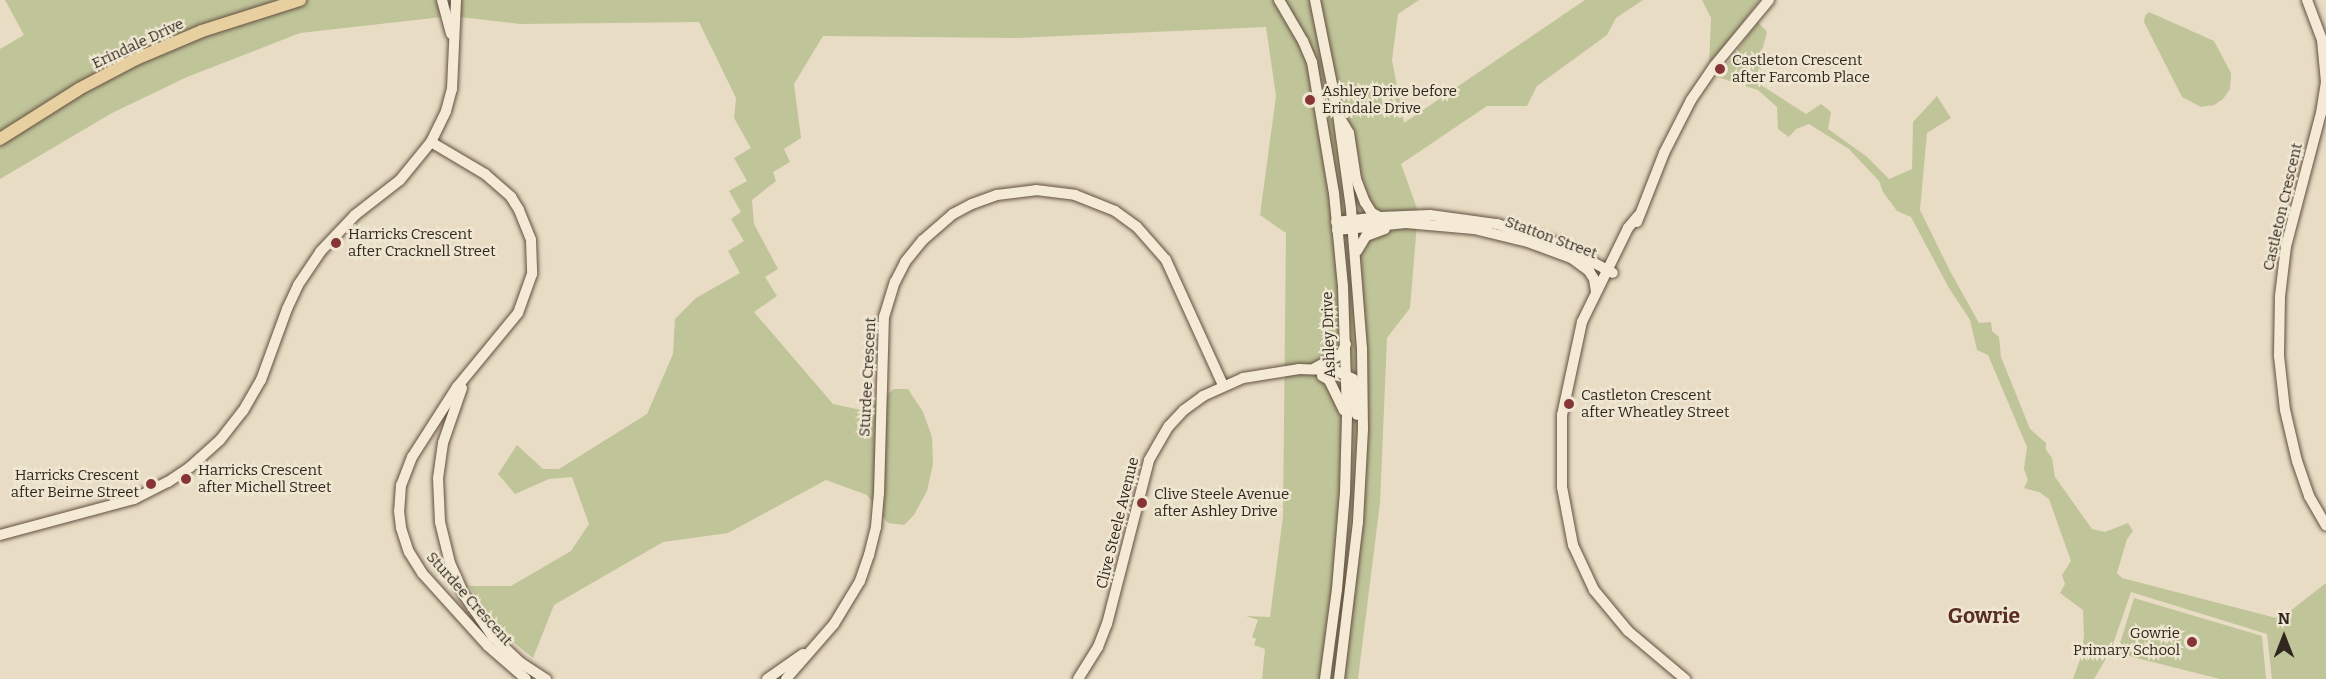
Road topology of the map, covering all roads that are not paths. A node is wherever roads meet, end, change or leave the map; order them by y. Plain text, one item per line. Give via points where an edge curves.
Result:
1 (300, 0) edge
2 (442, 0) edge
3 (456, 0) edge
4 (1279, 0) edge
5 (1315, 0) edge
6 (1768, 0) edge
7 (2307, 0) edge
8 (455, 54) junction
9 (0, 139) edge
10 (431, 142) junction
11 (1351, 172) junction
12 (1638, 216) junction
13 (1380, 217) junction
14 (1406, 223) junction
15 (1353, 224) junction
16 (1337, 226) junction
17 (1617, 251) junction
18 (1356, 252) junction
19 (1571, 254) junction
20 (1609, 273) junction
21 (1596, 291) junction
22 (1360, 301) junction
23 (1581, 331) junction
24 (1346, 344) junction
25 (1312, 369) junction
26 (469, 371) junction
27 (1281, 373) junction
28 (1346, 373) junction
29 (1322, 376) junction
30 (1223, 385) junction
31 (1347, 416) junction
32 (1361, 480) junction
33 (2326, 526) edge
34 (0, 536) edge
35 (458, 583) junction
36 (442, 595) junction
37 (819, 641) junction
38 (526, 679) edge
39 (546, 679) edge
40 (767, 679) edge
41 (786, 679) edge
42 (1078, 679) edge
43 (1325, 679) edge
44 (1340, 679) edge
45 (1685, 679) edge

1 - 9 main road, Erindale Drive via 202,31 136,59 79,89
2 - 8 street
3 - 8 street
4 - 16 street, Ashley Drive via 1312,62
5 - 11 street
6 - 12 street via 1706,78 1682,116
7 - 33 street, Castleton Crescent via 2322,40 2326,82 2286,246 2278,356 2297,461 2309,496
8 - 10 street via 446,111
10 - 26 street, Sturdee Crescent via 501,186 519,210 531,240 532,274 525,298 513,320
10 - 34 street via 400,180 355,215 320,252 287,309 252,396 220,440 201,458 168,482 134,499
11 - 13 street via 1372,213
11 - 15 street, Ashley Drive
12 - 17 street
12 - 20 street
13 - 15 street, Statton Street
13 - 19 street, Statton Street via 1430,215 1474,220 1530,233
14 - 15 street, Statton Street
14 - 18 street via 1366,236
14 - 19 street, Statton Street via 1494,233
15 - 16 street, Statton Street
15 - 18 street, Ashley Drive
16 - 24 street, Ashley Drive
17 - 19 street via 1598,258
17 - 20 street
18 - 22 street, Ashley Drive
19 - 20 street, Statton Street
19 - 21 street via 1589,271
20 - 21 street
20 - 23 street via 1587,326
21 - 23 street
22 - 28 street via 1355,312 1356,359
22 - 32 street, Ashley Drive
23 - 45 street via 1565,389 1560,436 1562,487 1573,545 1584,573 1605,605 1646,648
24 - 25 street via 1341,354
24 - 28 street, Ashley Drive
25 - 27 street, Clive Steele Avenue
25 - 28 street, Clive Steele Avenue
26 - 35 street, Sturdee Crescent via 449,421 438,478 444,543
26 - 36 street, Sturdee Crescent via 412,457 399,502 401,528 409,552
27 - 29 street, Clive Steele Avenue
27 - 30 street, Clive Steele Avenue
28 - 29 street, Clive Steele Avenue
28 - 31 street, Ashley Drive
28 - 32 street via 1353,379
29 - 31 street via 1329,380
30 - 37 street, Sturdee Crescent via 1166,260 1115,211 1075,195 1036,190 997,195 953,214 905,262 890,296 881,343 876,527 860,581
30 - 42 street, Clive Steele Avenue via 1184,410 1169,426 1149,460 1107,624
31 - 43 street, Ashley Drive via 1341,545
32 - 44 street, Ashley Drive
35 - 36 street
35 - 39 street, Sturdee Crescent via 493,637
36 - 38 street, Sturdee Crescent via 488,646
37 - 40 street, Sturdee Crescent
37 - 41 street, Sturdee Crescent

